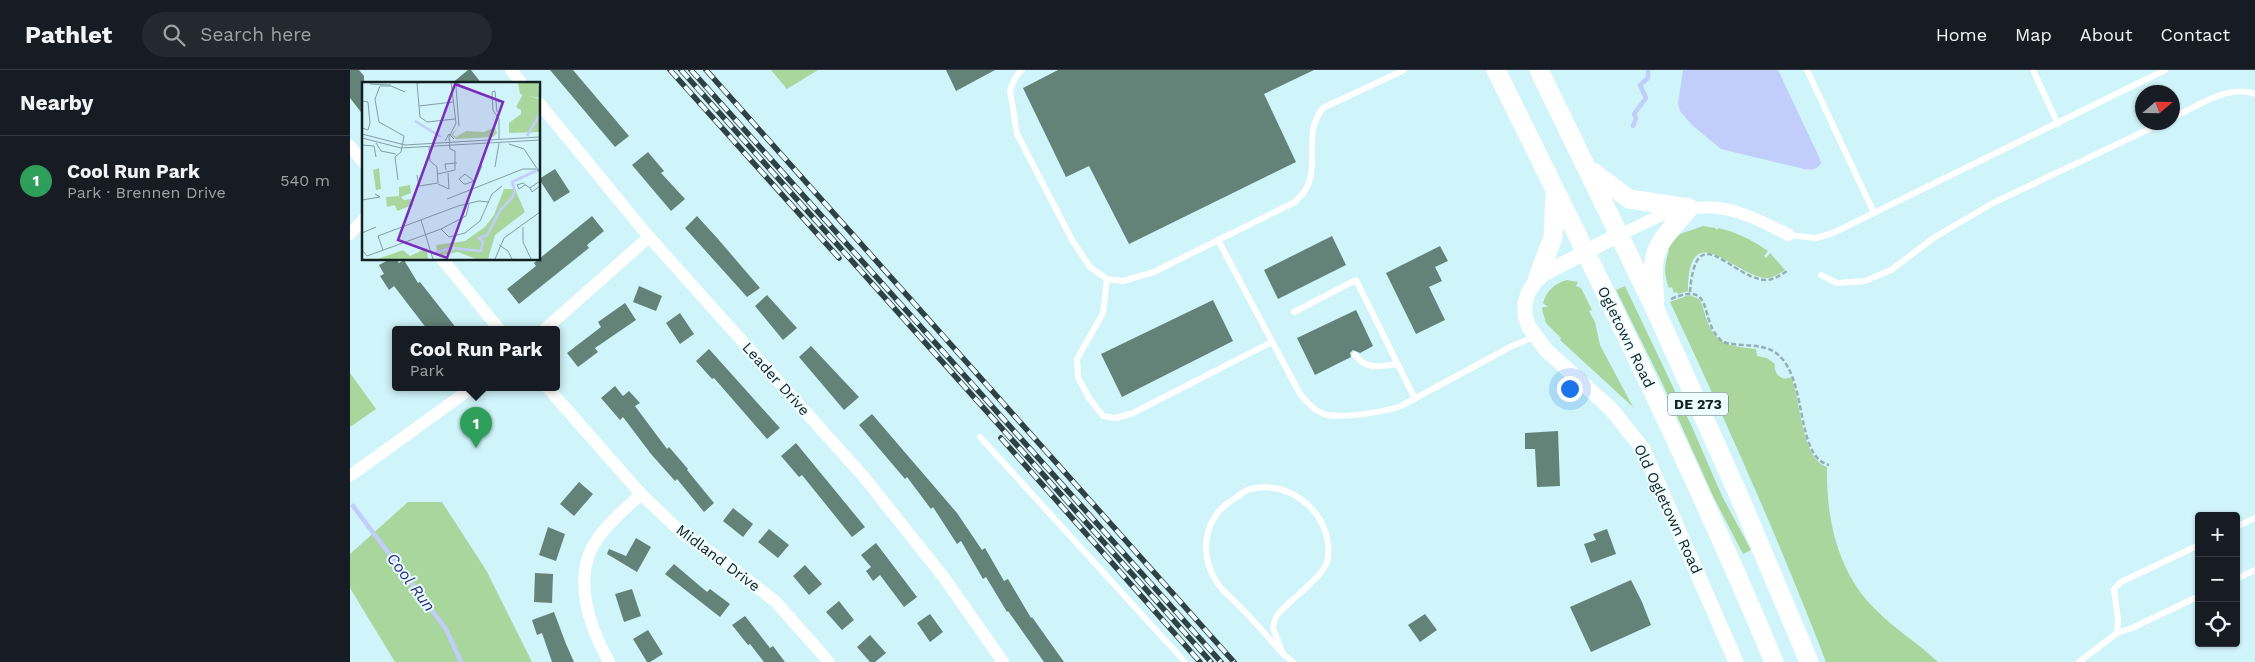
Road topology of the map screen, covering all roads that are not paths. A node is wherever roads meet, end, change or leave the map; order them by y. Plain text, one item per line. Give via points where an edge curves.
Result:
1 (511, 70) edge
2 (1022, 70) edge
3 (1404, 70) edge
4 (1496, 70) edge
5 (1539, 70) edge
6 (1807, 70) edge
7 (2033, 70) edge
8 (2165, 70) edge
9 (520, 82) edge
10 (2255, 94) edge
11 (540, 104) edge
12 (2180, 114) edge
13 (2058, 124) junction
14 (2147, 130) edge
15 (350, 146) edge
16 (362, 161) edge
17 (1587, 167) junction
18 (1554, 189) junction
19 (1689, 208) junction
20 (1874, 213) junction
21 (362, 221) edge
22 (350, 234) edge
23 (1620, 234) junction
24 (1789, 234) joint
25 (650, 236) junction
26 (1218, 240) junction
27 (1585, 251) junction
28 (443, 260) edge
29 (1821, 275) dead end
30 (1538, 277) junction
31 (1107, 280) junction
32 (1655, 309) junction
33 (1294, 312) dead end
34 (497, 326) edge
35 (547, 326) edge
36 (1536, 336) junction
37 (1272, 342) junction
38 (1355, 355) dead end
39 (1398, 364) junction
40 (467, 391) edge
41 (551, 391) edge
42 (1415, 399) junction
43 (980, 437) dead end
44 (350, 476) edge
45 (641, 494) junction
46 (2255, 518) edge
47 (2240, 525) edge
48 (2195, 547) edge
49 (2255, 570) edge
50 (2240, 577) edge
51 (2195, 598) edge
52 (2116, 633) junction
53 (1283, 654) junction
54 (609, 662) edge
55 (829, 662) edge
56 (1003, 662) edge
57 (1185, 662) edge
58 (1293, 662) edge
59 (1736, 662) edge
60 (1774, 662) edge
61 (1809, 662) edge
62 (2079, 662) edge

1 - 9 street
2 - 31 lane via 1010,90 1017,134 1072,240 1090,267
3 - 26 lane via 1323,108 1314,118 1307,187 1295,202
4 - 18 main road, Ogletown Road / DE 273
5 - 17 main road, DE 273
6 - 20 lane
7 - 13 lane
8 - 13 lane
10 - 12 lane via 2246,91 2226,93
11 - 25 street, Leader Drive
13 - 20 lane
14 - 29 lane via 1993,203 1935,237 1892,270 1864,281 1837,283
15 - 16 street
17 - 19 main road via 1629,199
17 - 23 main road, DE 273
18 - 27 main road, Ogletown Road / DE 273
18 - 30 main road via 1553,237
19 - 23 street via 1660,216
19 - 24 street via 1713,206 1728,209
19 - 32 main road via 1656,254
20 - 24 lane via 1816,238
21 - 22 street
23 - 27 street
23 - 32 main road, DE 273
25 - 35 street
25 - 56 street, Leader Drive via 864,477 946,579
26 - 31 lane via 1154,272 1124,281
26 - 37 lane
27 - 30 street
27 - 60 main road, Ogletown Road / DE 273 via 1672,432
28 - 34 street
30 - 36 street, Old Ogletown Road via 1525,304 1525,317
31 - 37 lane via 1103,313 1077,359 1078,377 1103,416 1116,418 1133,413
32 - 61 main road, DE 273
33 - 39 lane via 1356,280
36 - 42 lane
36 - 59 street, Old Ogletown Road via 1546,350 1611,409 1643,449
37 - 42 lane via 1300,394 1312,408 1328,415 1384,413
38 - 39 lane via 1369,366
39 - 42 lane
40 - 44 street
41 - 45 street, Midland Drive
43 - 57 lane
45 - 54 street via 597,540 588,561 585,606 596,639
45 - 55 street, Midland Drive via 684,535 726,562 776,602
46 - 47 lane
48 - 52 lane via 2121,582 2114,589 2118,620
49 - 50 lane
51 - 52 lane
52 - 62 lane
53 - 53 lane via 1218,584 1208,560 1205,540 1210,524 1227,503 1249,489 1277,489 1294,494 1315,510 1328,534 1328,560 1315,579 1277,615 1273,628
53 - 58 lane

